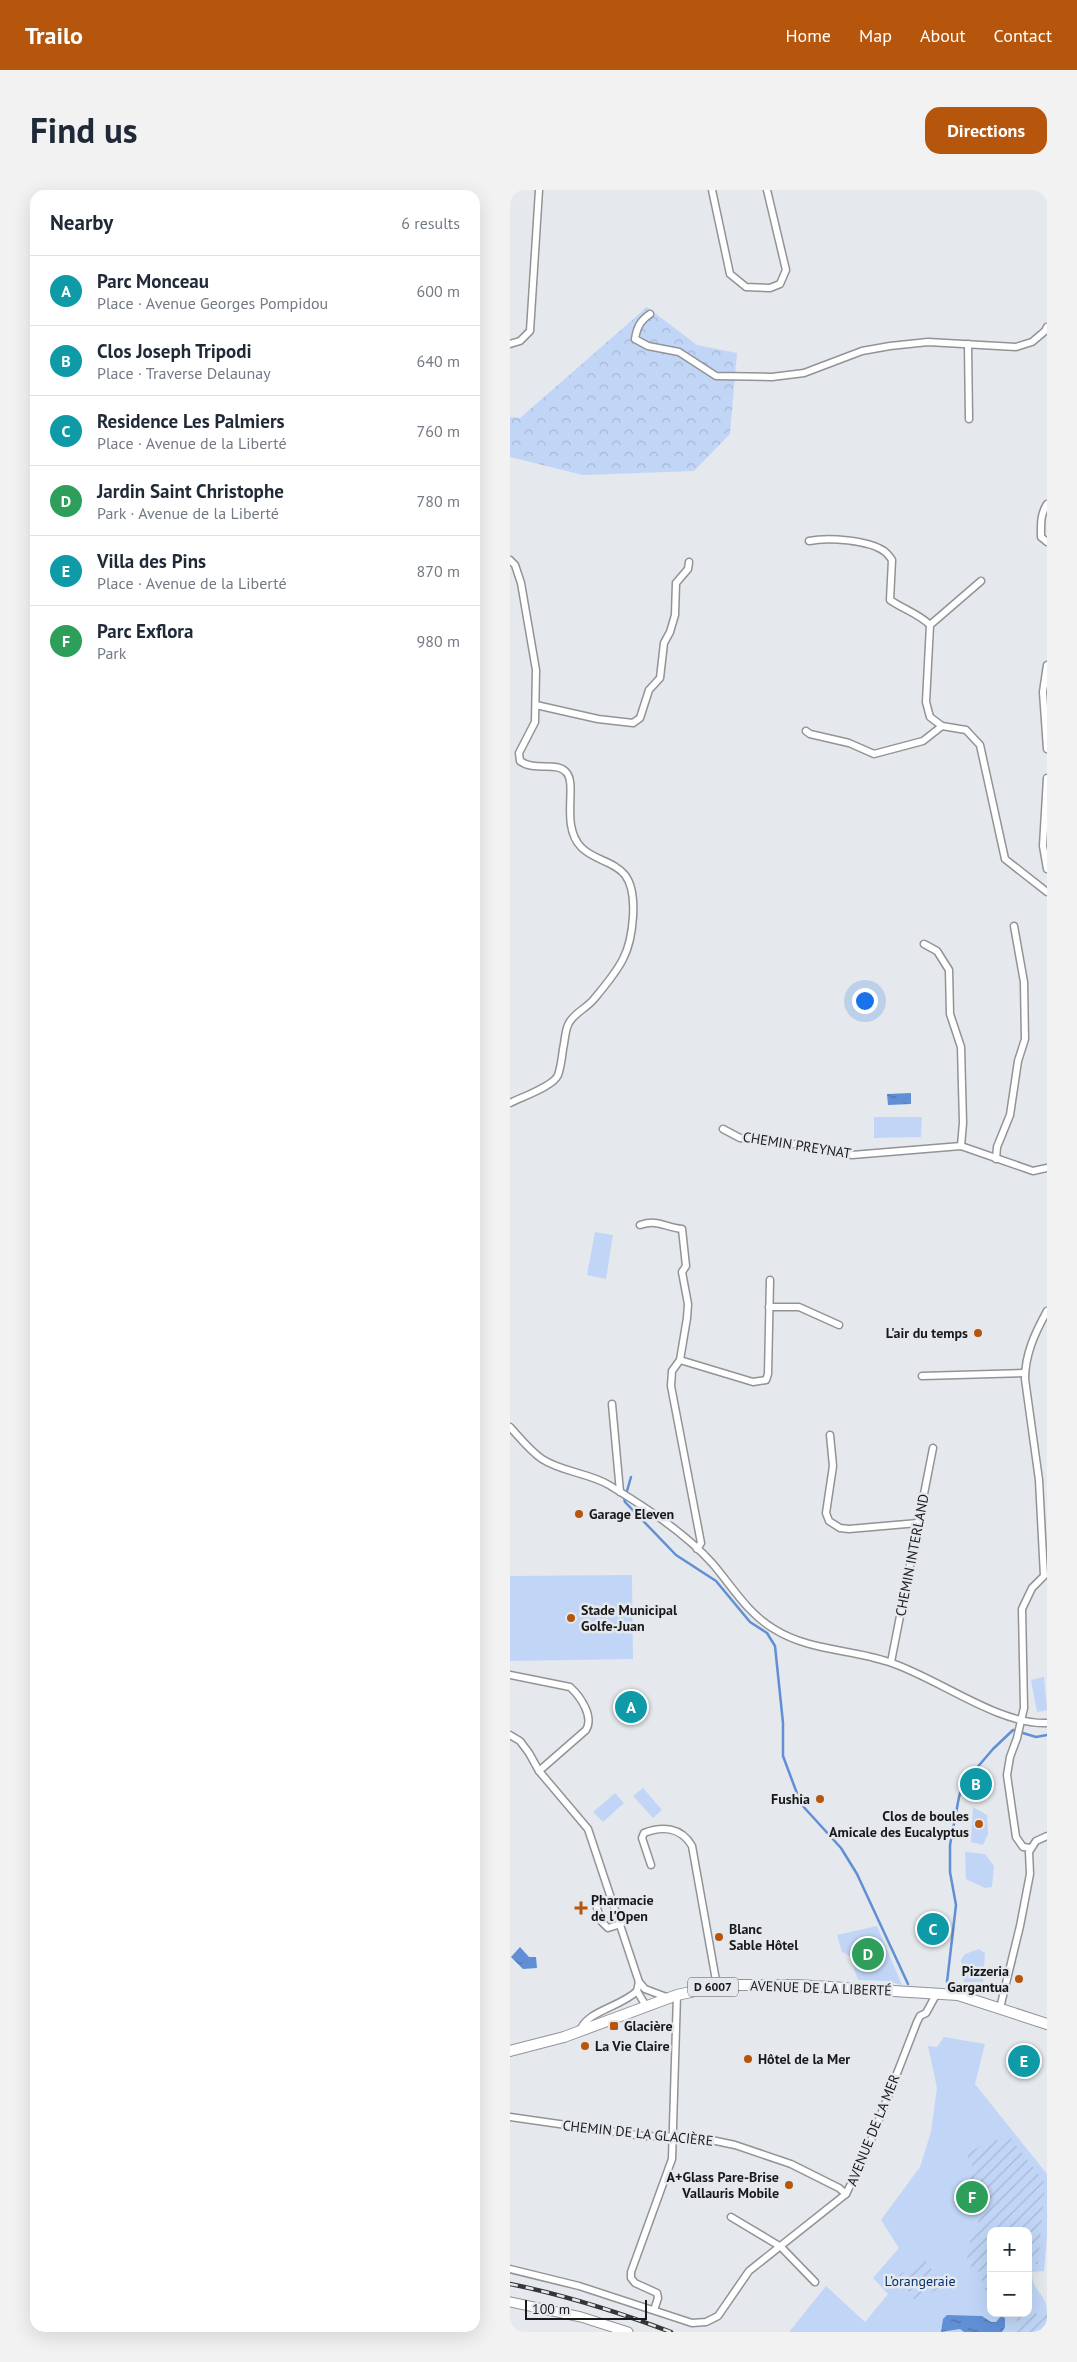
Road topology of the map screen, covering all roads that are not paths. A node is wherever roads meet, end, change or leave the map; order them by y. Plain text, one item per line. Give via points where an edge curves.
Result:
1 (539, 190) edge
2 (712, 190) edge
3 (767, 190) edge
4 (650, 314) dead end
5 (1047, 327) edge
6 (510, 344) edge
7 (968, 344) junction
8 (969, 419) dead end
9 (1047, 504) edge
10 (809, 541) dead end
11 (1047, 542) edge
12 (510, 560) edge
13 (689, 562) dead end
14 (981, 581) dead end
15 (930, 625) junction
16 (1047, 665) edge
17 (536, 705) junction
18 (942, 726) junction
19 (806, 731) dead end
20 (1047, 749) edge
21 (1047, 778) edge
22 (1047, 869) edge
23 (1047, 892) edge
24 (1014, 926) dead end
25 (924, 944) dead end
26 (510, 1103) edge
27 (723, 1129) dead end
28 (961, 1146) junction
29 (996, 1159) junction
30 (1047, 1168) edge
31 (640, 1225) dead end
32 (770, 1280) dead end
33 (769, 1307) junction
34 (1047, 1311) edge
35 (839, 1325) dead end
36 (680, 1360) junction
37 (1025, 1373) junction
38 (922, 1376) dead end
39 (612, 1404) dead end
40 (510, 1427) edge
41 (830, 1435) dead end
42 (933, 1448) dead end
43 (620, 1492) junction
44 (918, 1523) junction
45 (698, 1549) junction
46 (1045, 1576) edge
47 (891, 1662) junction
48 (510, 1675) edge
49 (1022, 1720) junction
50 (1047, 1723) edge
51 (510, 1735) edge
52 (539, 1771) junction
53 (1047, 1836) edge
54 (1031, 1848) junction
55 (651, 1865) dead end
56 (595, 1902) dead end
57 (621, 1924) junction
58 (639, 1982) junction
59 (717, 1986) junction
60 (646, 1989) junction
61 (638, 1990) junction
62 (938, 1992) junction
63 (673, 1996) junction
64 (646, 2006) junction
65 (1000, 2008) junction
66 (1047, 2024) edge
67 (580, 2031) junction
68 (510, 2051) edge
69 (510, 2117) edge
70 (674, 2136) junction
71 (846, 2194) junction
72 (731, 2217) dead end
73 (781, 2247) junction
74 (510, 2269) edge
75 (816, 2282) dead end
76 (510, 2302) edge
77 (654, 2310) junction
78 (628, 2332) edge

1 - 6 street via 530,330 520,341
2 - 3 street via 730,274 746,286 770,288 780,284 786,270
4 - 7 street via 636,328 635,339 648,346 679,352 716,376 772,377 804,373 862,351 890,346 928,342
5 - 7 street via 1032,342 1016,346
7 - 8 street
9 - 11 street via 1042,512 1041,537
10 - 15 street via 821,538 862,542 884,551 892,560 890,600 922,617
12 - 17 street via 515,564 521,583 531,632
13 - 17 street via 688,569 676,583 675,615 664,643 660,678 649,690 640,718 633,723 598,719
14 - 15 street
15 - 18 street via 926,702 930,717
16 - 20 street via 1044,692
17 - 26 street via 535,722 519,752 520,761 528,767 554,766 565,770 570,778 572,834 595,858 620,869 627,877 633,921 623,959 593,1001 569,1022 558,1075 552,1082
18 - 19 street via 923,741 874,754
18 - 23 street via 966,730 980,745 1005,859
21 - 22 street via 1043,846
24 - 29 street via 1024,982 1025,1039 1018,1061 1010,1115 997,1147
25 - 28 street via 937,951 949,970 950,1014 961,1047 964,1123
27 - 28 street, CHEMIN PREYNAT via 740,1138 852,1155
28 - 29 street, CHEMIN PREYNAT
29 - 30 street, CHEMIN PREYNAT via 1033,1172
31 - 36 street via 651,1221 682,1230 686,1266 682,1272 688,1304
32 - 33 street
33 - 35 street via 799,1307
33 - 36 street via 766,1380 753,1382
34 - 37 street via 1033,1339
36 - 45 street via 672,1371 671,1386 701,1543
37 - 38 street
37 - 46 street via 1039,1480
39 - 43 street
40 - 43 street via 543,1460
41 - 44 street via 833,1466 826,1513 829,1521 849,1529
42 - 44 street, CHEMIN INTERLAND
43 - 45 street
44 - 47 street, CHEMIN INTERLAND
45 - 47 street via 750,1609 773,1629 807,1645
46 - 49 street via 1032,1588 1022,1609
47 - 49 street via 1004,1716
48 - 52 street via 570,1687 577,1693 589,1717 590,1724 586,1730
49 - 50 street
49 - 54 street via 1007,1775 1019,1844
51 - 52 street via 520,1740
52 - 57 street via 588,1829
53 - 54 street via 1040,1838
54 - 65 street via 1030,1874 1020,1926
55 - 59 street via 642,1838 644,1833 656,1828 671,1829 681,1832 692,1846
56 - 57 street via 601,1921 608,1928
57 - 58 street
58 - 60 street
58 - 61 street
59 - 62 main road, AVENUE DE LA LIBERTÉ / D 6007 via 779,1984
59 - 63 main road, AVENUE DE LA LIBERTÉ / D 6007
60 - 63 street
60 - 64 street
61 - 64 street
61 - 67 street via 628,2000 588,2018
62 - 65 main road, AVENUE DE LA LIBERTÉ / D 6007 via 968,1997
62 - 71 street, AVENUE DE LA MER via 920,2016 866,2153
63 - 64 main road, AVENUE DE LA LIBERTÉ / D 6007
63 - 70 street
64 - 67 main road, AVENUE DE LA LIBERTÉ / D 6007
65 - 66 main road, AVENUE DE LA LIBERTÉ / D 6007
67 - 68 main road, AVENUE DE LA LIBERTÉ / D 6007
69 - 70 street, CHEMIN DE LA GLACIÈRE via 619,2134
70 - 71 street, CHEMIN DE LA GLACIÈRE via 697,2137 768,2154
70 - 77 street via 672,2159 631,2272 635,2282 657,2293
71 - 73 street, AVENUE DE LA MER
72 - 73 street
73 - 75 street
73 - 77 street, AVENUE DE LA MER via 749,2271 718,2316 706,2322 692,2323
74 - 77 street via 579,2286
76 - 78 main road via 581,2317

